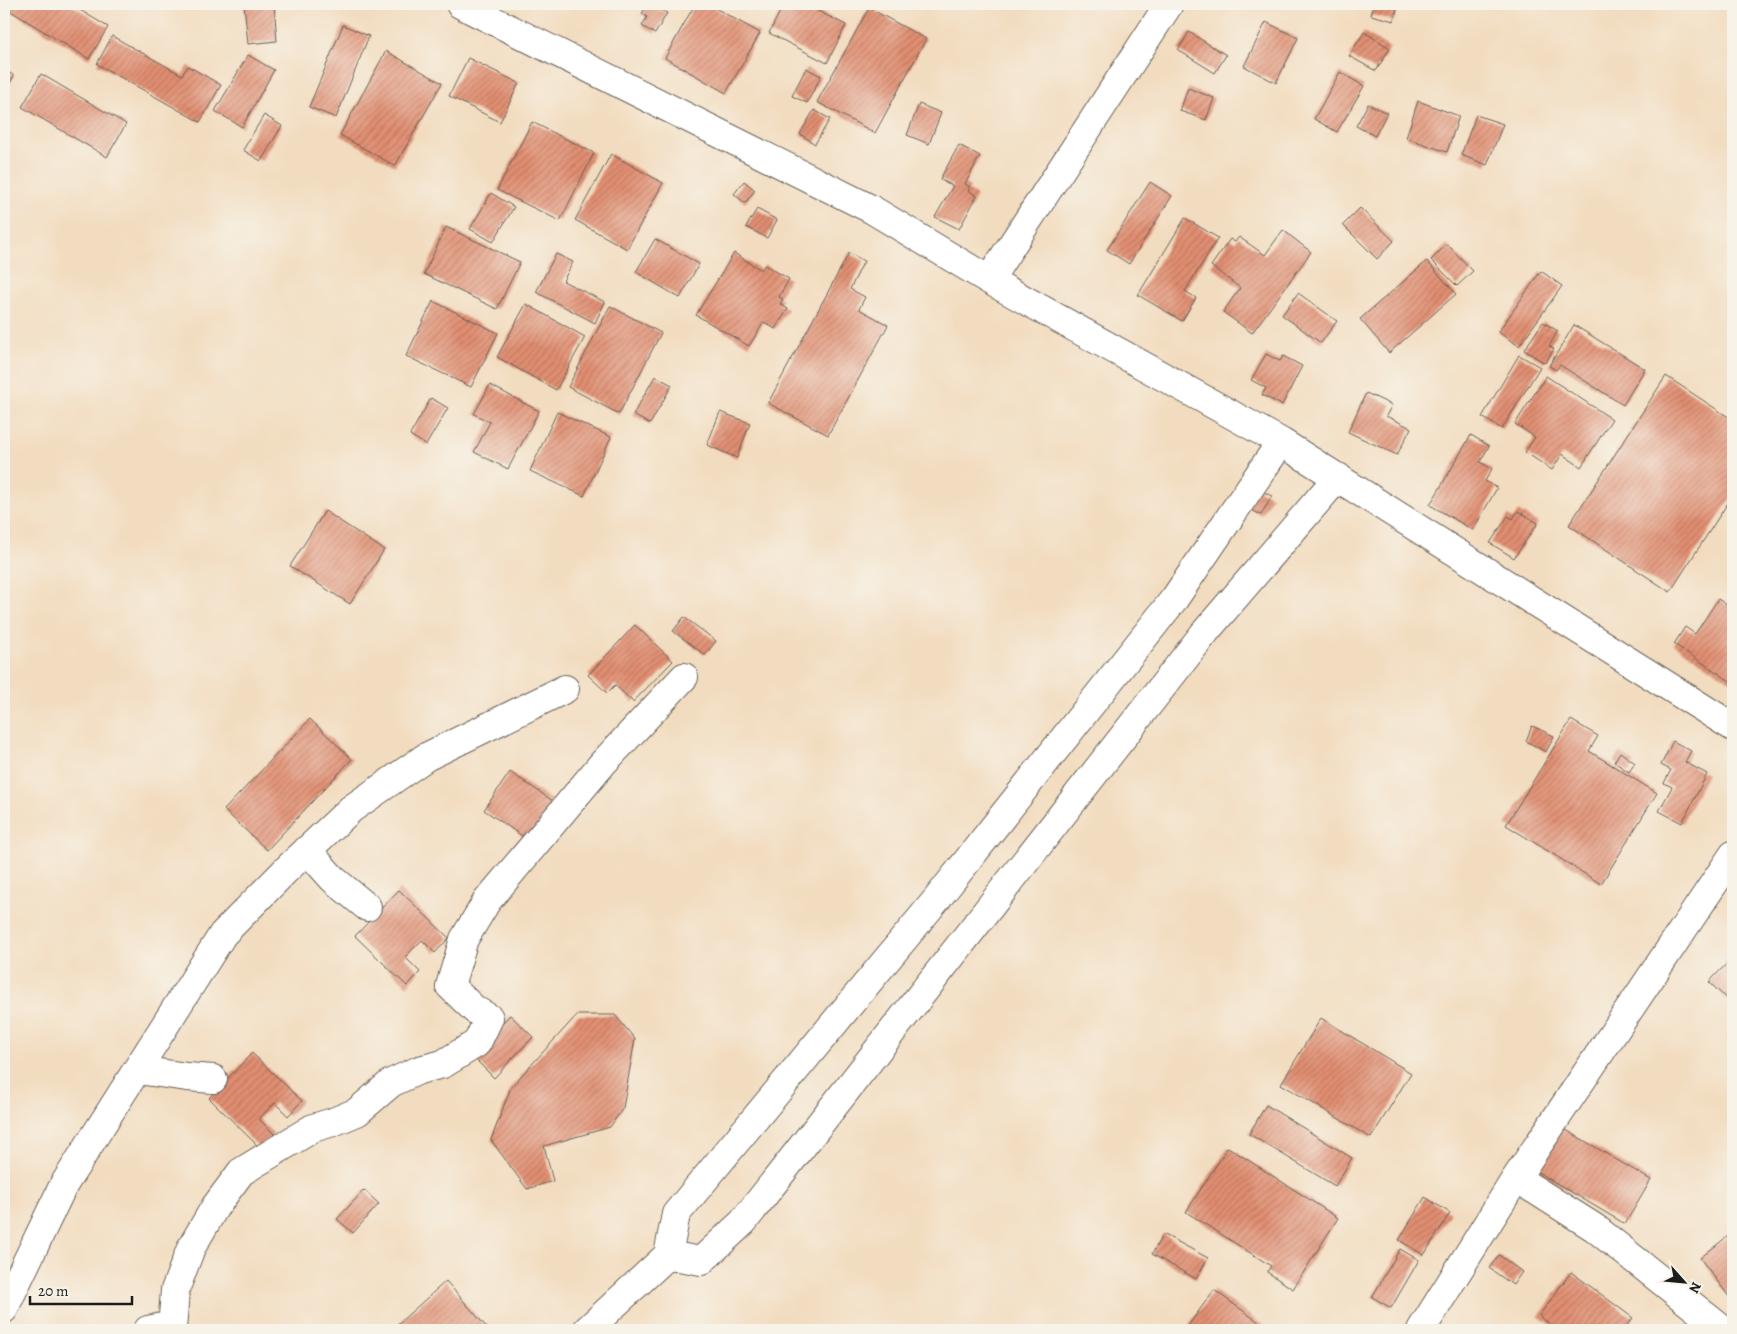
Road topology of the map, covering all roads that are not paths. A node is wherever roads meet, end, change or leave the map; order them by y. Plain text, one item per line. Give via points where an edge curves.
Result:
1 (460, 4) edge
2 (1168, 4) edge
3 (989, 280) junction
4 (1281, 442) junction
5 (1338, 477) junction
6 (684, 677) dead end
7 (565, 689) dead end
8 (1733, 727) edge
9 (307, 850) junction
10 (1733, 855) edge
11 (367, 907) dead end
12 (138, 1070) junction
13 (213, 1079) dead end
14 (1516, 1178) junction
15 (668, 1255) junction
16 (4, 1309) edge
17 (164, 1328) edge
18 (587, 1330) edge
19 (1421, 1330) edge
20 (1722, 1330) edge

1 - 3 street via 871,209
2 - 3 street
3 - 4 street
4 - 5 street
4 - 15 street via 1175,598 937,899 676,1214
5 - 8 street
5 - 15 street via 1206,631 743,1222 702,1261
6 - 17 street via 603,764 487,901 464,939 450,986 475,1010 489,1018 477,1043 443,1064 419,1070 391,1083 357,1112 313,1128 241,1172 191,1248
7 - 9 street via 426,757 351,809
9 - 11 street via 333,879
9 - 12 street via 224,934
10 - 14 street
12 - 13 street
12 - 16 street via 63,1186
14 - 19 street
14 - 20 street via 1595,1228
15 - 18 street

